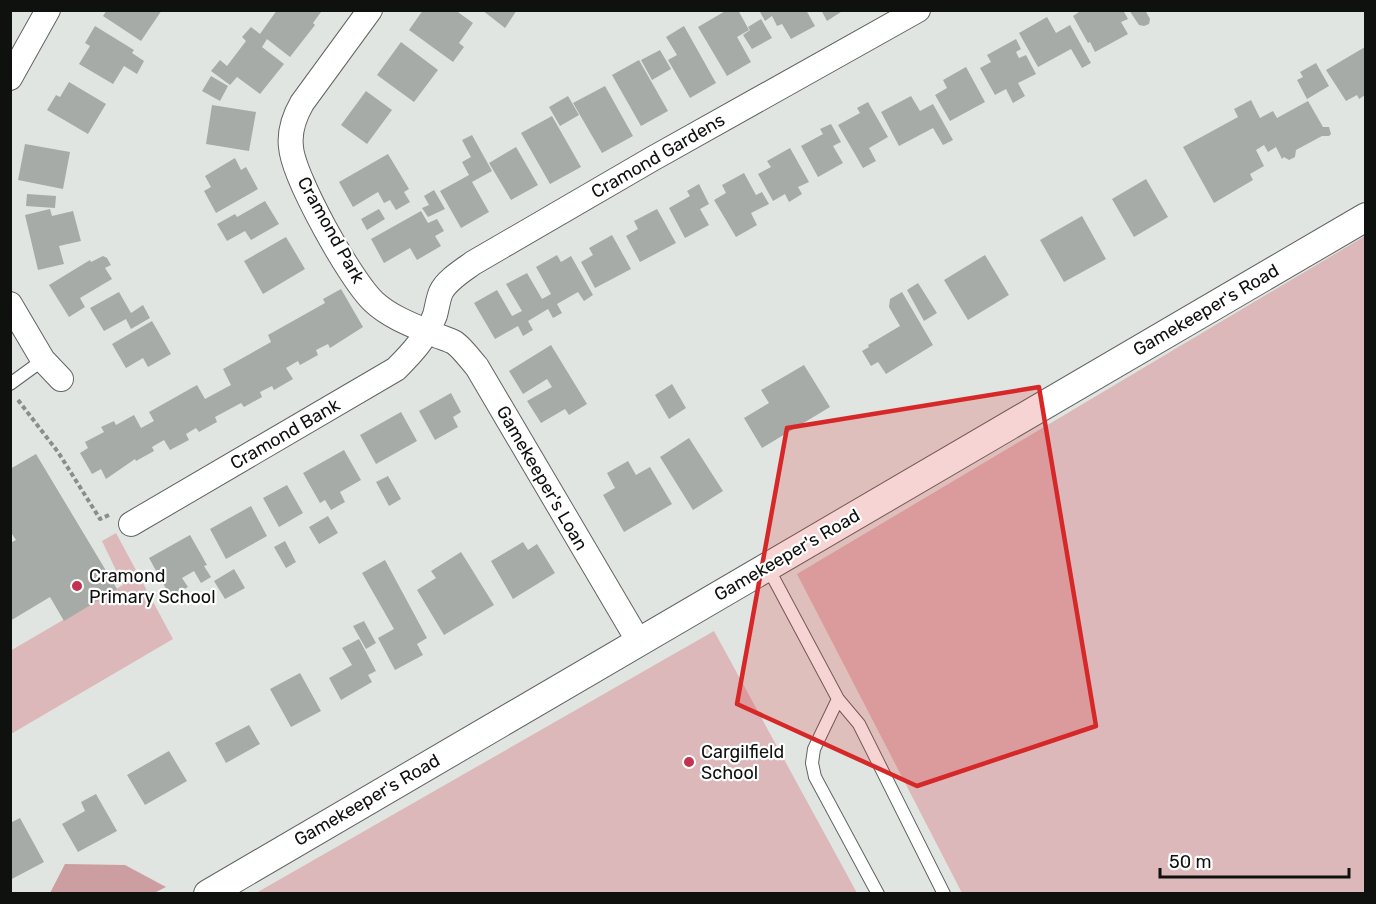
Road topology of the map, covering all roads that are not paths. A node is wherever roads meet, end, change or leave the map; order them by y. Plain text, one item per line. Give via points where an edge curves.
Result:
1 (48, 10) edge
2 (370, 10) edge
3 (918, 10) edge
4 (10, 78) edge
5 (1365, 217) edge
6 (10, 304) edge
7 (428, 331) junction
8 (44, 360) junction
9 (62, 379) dead end
10 (10, 384) edge
11 (131, 524) road end
12 (767, 566) junction
13 (639, 642) junction
14 (838, 699) junction
15 (208, 894) edge
16 (878, 894) edge
17 (944, 894) edge

1 - 4 street
2 - 7 street, Cramond Park via 302,103 291,131 293,160 345,264 373,302
3 - 7 street, Cramond Gardens via 473,263 441,291
5 - 12 street, Gamekeeper's Road
6 - 8 street
7 - 11 street, Cramond Bank via 416,350 396,369
7 - 13 street, Gamekeeper's Loan via 455,344 477,367
8 - 9 street
8 - 10 lane
12 - 13 street, Gamekeeper's Road
12 - 14 lane
13 - 15 street, Gamekeeper's Road
14 - 16 lane via 814,749 812,763 815,777
14 - 17 lane via 859,724

